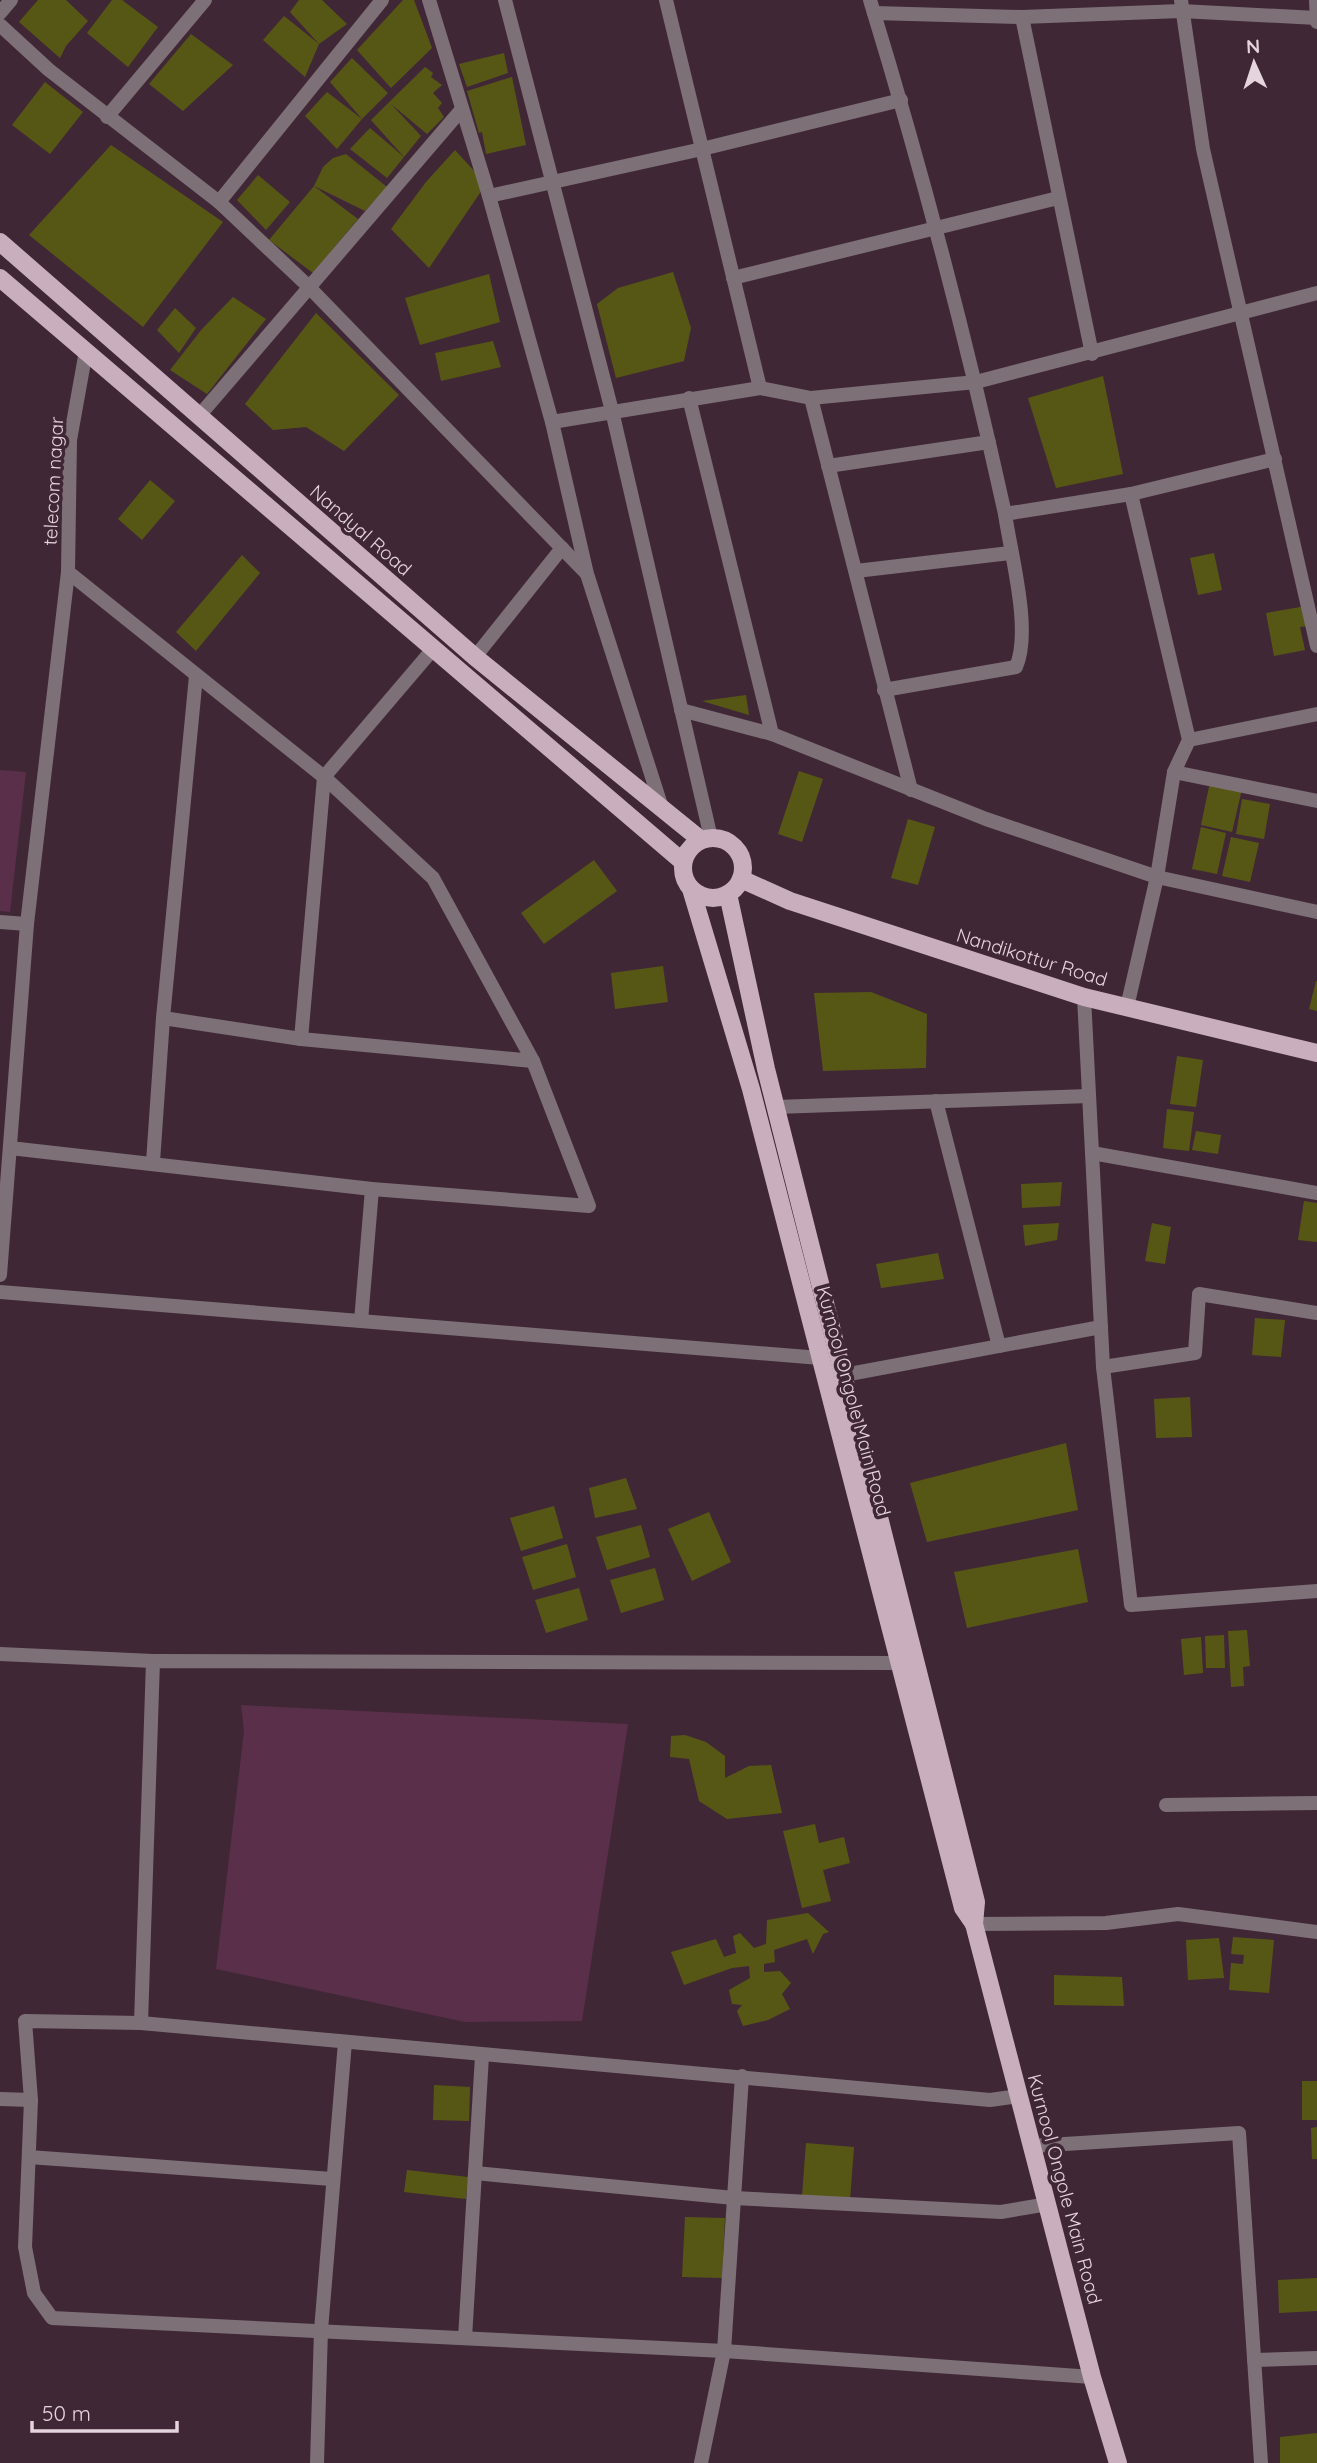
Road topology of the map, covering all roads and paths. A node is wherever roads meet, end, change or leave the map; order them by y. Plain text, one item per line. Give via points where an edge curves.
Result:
1 (11, 0) edge
2 (205, 0) edge
3 (382, 0) edge
4 (429, 0) edge
5 (505, 0) edge
6 (666, 0) edge
7 (1316, 0) edge
8 (1181, 5) edge
9 (872, 6) edge
10 (0, 13) edge
11 (1023, 17) junction
12 (1317, 19) edge
13 (0, 25) edge
14 (901, 100) junction
15 (462, 108) junction
16 (107, 117) junction
17 (702, 149) junction
18 (552, 183) junction
19 (489, 196) junction
20 (1058, 198) junction
21 (219, 202) junction
22 (935, 229) junction
23 (0, 242) edge
24 (0, 278) edge
25 (733, 278) junction
26 (308, 286) junction
27 (1317, 293) edge
28 (1238, 312) junction
29 (86, 351) junction
30 (1092, 354) junction
31 (976, 382) junction
32 (760, 388) junction
33 (689, 398) junction
34 (811, 398) junction
35 (612, 411) junction
36 (199, 416) junction
37 (552, 422) junction
38 (989, 442) junction
39 (1275, 458) junction
40 (828, 466) junction
41 (1131, 494) junction
42 (1005, 514) junction
43 (562, 548) junction
44 (1010, 552) junction
45 (856, 571) junction
46 (68, 572) junction
47 (587, 574) junction
48 (1310, 580) edge
49 (1317, 646) edge
50 (433, 648) junction
51 (475, 657) junction
52 (196, 676) junction
53 (884, 690) junction
54 (681, 710) junction
55 (1317, 714) edge
56 (772, 734) junction
57 (1189, 740) junction
58 (1174, 772) junction
59 (324, 777) junction
60 (911, 790) junction
61 (1317, 801) edge
62 (661, 805) junction
63 (706, 839) junction
64 (683, 862) junction
65 (1157, 877) junction
66 (741, 879) junction
67 (691, 889) junction
68 (728, 894) junction
69 (1317, 912) edge
70 (0, 922) edge
71 (27, 924) junction
72 (1084, 997) junction
73 (1127, 1007) junction
74 (163, 1018) junction
75 (301, 1039) junction
76 (1317, 1053) edge
77 (533, 1061) junction
78 (1089, 1096) junction
79 (936, 1101) junction
80 (776, 1107) junction
81 (10, 1148) junction
82 (1092, 1153) junction
83 (153, 1162) junction
84 (372, 1189) junction
85 (1317, 1193) edge
86 (0, 1275) edge
87 (0, 1292) edge
88 (1317, 1313) edge
89 (361, 1321) junction
90 (1101, 1327) junction
91 (999, 1346) junction
92 (820, 1358) junction
93 (1104, 1367) junction
94 (844, 1375) junction
95 (1317, 1591) edge
96 (0, 1654) edge
97 (153, 1661) junction
98 (901, 1663) junction
99 (1317, 1803) edge
100 (1166, 1805) dead end
101 (974, 1924) junction
102 (1317, 1932) edge
103 (141, 2023) junction
104 (345, 2042) junction
105 (482, 2056) junction
106 (742, 2076) junction
107 (1019, 2096) junction
108 (0, 2099) edge
109 (31, 2100) junction
110 (1033, 2146) junction
111 (29, 2157) junction
112 (475, 2173) junction
113 (332, 2179) junction
114 (734, 2197) junction
115 (1048, 2204) junction
116 (321, 2330) junction
117 (465, 2338) junction
118 (724, 2351) junction
119 (1317, 2358) edge
120 (1254, 2360) junction
121 (1092, 2377) junction
122 (317, 2463) edge
123 (701, 2463) edge
124 (1118, 2463) edge
125 (1261, 2463) edge

1 - 10 street
2 - 16 street
3 - 21 street
4 - 15 street
5 - 18 street
6 - 17 street
7 - 12 street
8 - 11 street
8 - 12 street
8 - 28 street via 1203,149
9 - 11 street
9 - 14 street
11 - 20 street
13 - 16 street
14 - 17 street
14 - 22 street
15 - 19 street
15 - 26 street
16 - 21 street
17 - 18 street
17 - 25 street
18 - 19 street
18 - 35 street
19 - 37 street
20 - 22 street
20 - 30 street
21 - 26 street
22 - 25 street
22 - 31 street
23 - 36 main road, Nandyal Road
24 - 29 main road
25 - 32 street
26 - 36 street
26 - 43 street
27 - 28 street
28 - 30 street
28 - 39 street
29 - 46 street, telecom nagar via 70,440
29 - 50 main road
30 - 31 street
31 - 34 street
31 - 38 street
32 - 33 street
32 - 34 street
33 - 35 street
33 - 56 street
34 - 40 street
35 - 37 street
35 - 54 street
36 - 51 main road, Nandyal Road
37 - 47 street
38 - 40 street
38 - 42 street
39 - 41 street
39 - 48 street
40 - 45 street
41 - 42 street
41 - 57 street
42 - 44 street
43 - 47 street
43 - 51 street
44 - 45 street
44 - 53 street via 1023,653 1016,667
45 - 53 street
46 - 52 street
46 - 71 street, telecom nagar
47 - 62 street
48 - 49 street
50 - 59 street
50 - 64 main road
51 - 62 main road, Nandyal Road
52 - 59 street
52 - 74 street
53 - 60 street
54 - 56 street
54 - 63 street
55 - 57 street
56 - 60 street
57 - 58 street
58 - 61 street
58 - 65 street
59 - 75 street
59 - 77 street via 433,878
60 - 65 street
62 - 63 main road, Nandyal Road
63 - 64 main road via 693,845
63 - 66 main road via 730,843 737,850
64 - 67 main road
65 - 69 street
65 - 73 street
66 - 68 main road
66 - 72 main road, Nandikottur Road via 790,901
67 - 68 main road via 708,898
67 - 92 main road, Kurnool Ongole Main Road via 751,1089
68 - 80 main road, Kurnool Ongole Main Road
70 - 71 street
71 - 81 street, telecom nagar
72 - 73 main road, Nandikottur Road
72 - 78 street
73 - 76 main road, Nandikottur Road
74 - 75 street
74 - 83 street
75 - 77 street
77 - 84 street via 589,1206
78 - 79 street
78 - 82 street
79 - 80 street
79 - 91 street
80 - 94 main road, Kurnool Ongole Main Road
81 - 83 street
81 - 86 street, telecom nagar
82 - 85 street
82 - 90 street
83 - 84 street
84 - 89 street
87 - 89 street
88 - 93 street via 1199,1294 1195,1353
89 - 92 street
90 - 91 street
90 - 93 street
91 - 94 street
92 - 98 main road, Kurnool Ongole Main Road
93 - 95 street via 1132,1605
94 - 101 main road, Kurnool Ongole Main Road via 976,1902
96 - 97 street
97 - 98 street
97 - 103 street
98 - 101 main road, Kurnool Ongole Main Road via 963,1908
99 - 100 street
101 - 102 street via 1106,1923 1178,1913
101 - 107 main road, Kurnool Ongole Main Road
103 - 104 street
103 - 109 street via 25,2021
104 - 105 street
104 - 113 street
105 - 106 street
105 - 112 street
106 - 107 street via 990,2100
106 - 114 street
107 - 110 main road, Kurnool Ongole Main Road
108 - 109 street
109 - 111 street
110 - 115 main road, Kurnool Ongole Main Road
110 - 120 street via 1239,2133
111 - 113 street
111 - 116 street via 25,2246 34,2292 52,2318
112 - 114 street
112 - 117 street
113 - 116 street
114 - 115 street via 1002,2212
114 - 118 street
115 - 121 main road, Kurnool Ongole Main Road
116 - 117 street
116 - 122 street
117 - 118 street
118 - 121 street
118 - 123 street
119 - 120 street
120 - 125 street
121 - 124 main road, Kurnool Ongole Main Road

